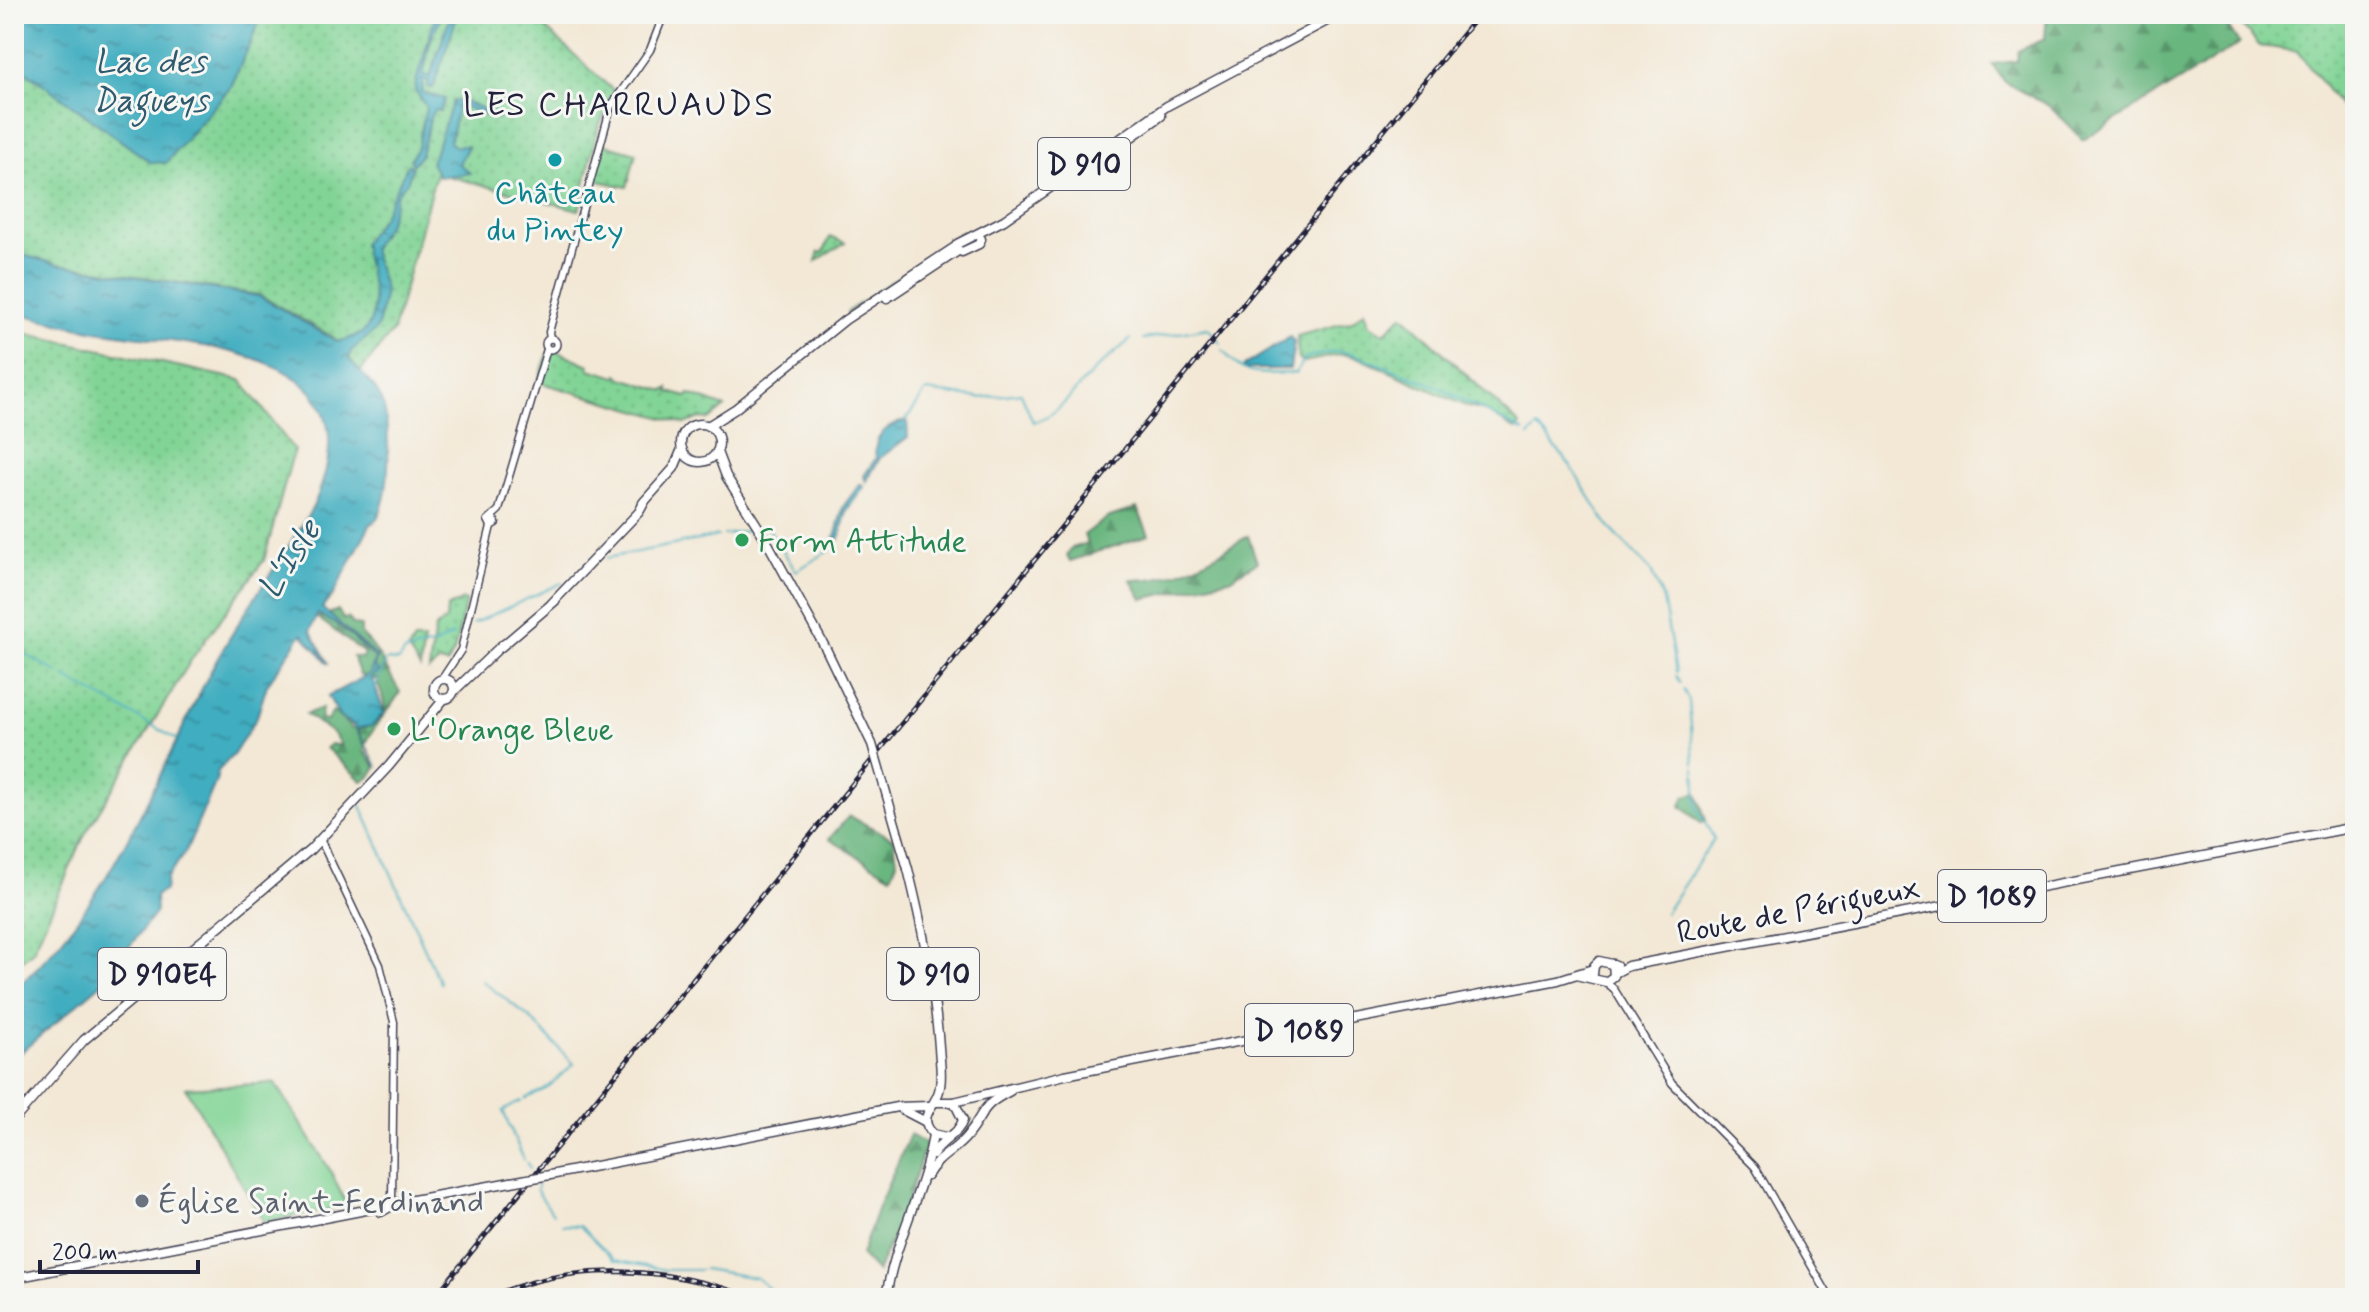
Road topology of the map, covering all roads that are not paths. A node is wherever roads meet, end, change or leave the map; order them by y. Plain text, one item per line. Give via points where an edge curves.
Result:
1 (664, 14) edge
2 (1340, 14) edge
3 (735, 409) junction
4 (708, 426) junction
5 (718, 436) junction
6 (682, 449) junction
7 (717, 452) junction
8 (691, 460) junction
9 (704, 462) junction
10 (673, 468) junction
11 (750, 512) junction
12 (449, 684) junction
13 (440, 697) junction
14 (2355, 827) edge
15 (320, 839) junction
16 (1593, 973) junction
17 (1612, 974) junction
18 (941, 1082) junction
19 (1020, 1085) junction
20 (979, 1097) junction
21 (952, 1101) junction
22 (933, 1104) junction
23 (897, 1107) junction
24 (963, 1117) junction
25 (14, 1120) edge
26 (926, 1122) junction
27 (933, 1134) junction
28 (946, 1137) junction
29 (925, 1170) junction
30 (916, 1194) junction
31 (394, 1202) junction
32 (14, 1278) edge
33 (886, 1298) edge
34 (1830, 1298) edge

1 - 12 street via 650,50 611,106 549,328 556,345 547,349 492,522
2 - 3 main road, D 910 via 1143,121 819,341
3 - 4 main road
3 - 5 main road
4 - 5 main road
4 - 6 main road via 688,428
5 - 7 main road
6 - 8 main road
6 - 10 main road
7 - 9 main road
7 - 11 main road, D 910
8 - 9 main road
8 - 10 main road
9 - 11 main road, D 910
10 - 12 main road via 597,560 477,669
11 - 18 main road, D 910, bridge via 872,744 934,982
12 - 13 main road
12 - 13 main road via 435,684
13 - 15 main road, D 910E4 via 415,734
14 - 17 main road, Route de Périgueux / D 1089 via 1628,966
15 - 25 main road, D 910E4 via 271,886 84,1040
15 - 31 street via 380,965 394,1022
16 - 17 main road
16 - 17 main road, Route de Périgueux via 1603,960
16 - 19 main road, D 1089
17 - 34 street via 1614,989 1672,1083 1755,1167
18 - 21 main road, D 910
18 - 22 main road, D 910
19 - 20 main road, D 1089
19 - 30 main road, D 1089 via 983,1108 964,1140 937,1160
20 - 21 main road, D 1089
20 - 24 main road
21 - 22 main road
21 - 24 main road
22 - 23 main road
22 - 26 main road
23 - 26 main road
23 - 31 main road, bridge
24 - 28 main road via 957,1132
26 - 27 main road
27 - 28 main road
27 - 29 main road, D 1089
28 - 29 main road, D 1089
29 - 30 main road, D 1089
30 - 33 main road, D 1089
31 - 32 main road via 381,1212 376,1208

